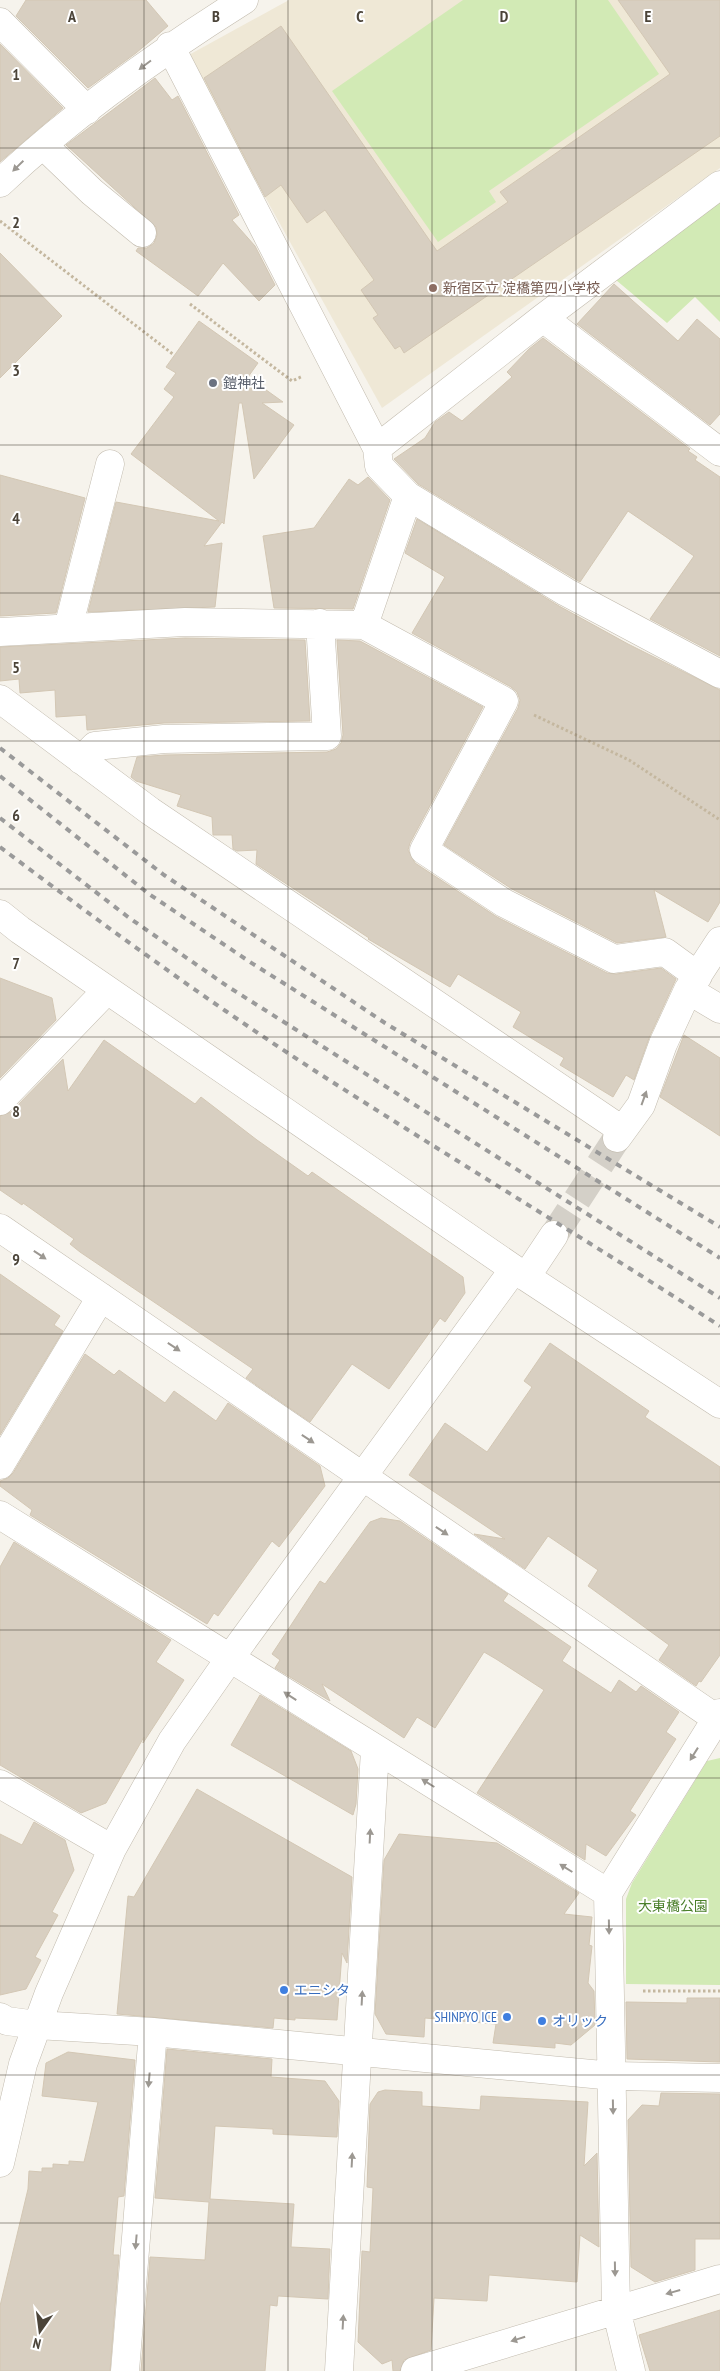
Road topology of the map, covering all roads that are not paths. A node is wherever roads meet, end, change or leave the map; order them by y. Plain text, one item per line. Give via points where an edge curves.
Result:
1 (244, 0) edge
2 (0, 22) edge
3 (170, 46) junction
4 (87, 110) junction
5 (43, 145) junction
6 (0, 183) edge
7 (720, 185) edge
8 (142, 233) dead end
9 (543, 318) junction
10 (377, 448) junction
11 (720, 452) edge
12 (110, 464) dead end
13 (408, 496) junction
14 (320, 623) junction
15 (364, 625) junction
16 (68, 628) junction
17 (0, 632) edge
18 (720, 674) edge
19 (0, 699) edge
20 (81, 760) junction
21 (0, 914) edge
22 (720, 942) edge
23 (693, 983) junction
24 (107, 990) junction
25 (720, 1008) edge
26 (0, 1101) edge
27 (0, 1228) edge
28 (554, 1235) tunnel mouth
29 (520, 1273) junction
30 (101, 1297) junction
31 (720, 1404) edge
32 (0, 1464) edge
33 (362, 1476) junction
34 (0, 1515) edge
35 (230, 1658) junction
36 (719, 1717) edge
37 (375, 1750) junction
38 (0, 1784) edge
39 (112, 1849) junction
40 (608, 1893) junction
41 (0, 2017) edge
42 (36, 2026) junction
43 (153, 2032) junction
44 (359, 2053) junction
45 (613, 2076) junction
46 (720, 2078) edge
47 (0, 2162) edge
48 (720, 2279) edge
49 (616, 2309) junction
50 (126, 2371) edge
51 (339, 2371) edge
52 (415, 2371) edge
53 (631, 2371) edge

1 - 3 street
2 - 4 street
3 -> 4 street
3 - 10 street
4 - 5 street
5 -> 6 street
5 - 8 street via 92,192
7 - 9 street
9 - 10 street
9 - 11 street
10 - 13 street via 379,466
12 - 16 street
13 - 15 street
13 - 18 street via 566,592
14 - 15 street
14 - 16 street via 185,622
14 - 20 street via 327,736 164,739 95,746
15 - 23 street via 504,701 424,850 504,903 614,959 665,952
16 - 17 street
19 - 20 street
20 -> 23 street via 150,811 620,1134 641,1105 663,1044
21 - 24 street
22 - 23 street
23 - 25 street
24 - 26 street
24 - 29 street
27 -> 30 street
28 - 29 street
29 - 31 street
29 - 33 street
30 - 32 street
30 -> 33 street
33 - 35 street
33 -> 36 street
34 - 35 street
37 -> 35 street
35 - 39 street via 172,1741
36 -> 40 street
40 -> 37 street
44 -> 37 street
38 - 39 street
39 - 42 street
40 -> 45 street
41 - 42 street
42 - 43 street
42 - 47 street via 23,2064
43 - 44 street
43 -> 50 street
44 - 45 street
51 -> 44 street
45 - 46 street
45 -> 49 street
48 -> 49 street
49 -> 52 street
49 - 53 street

